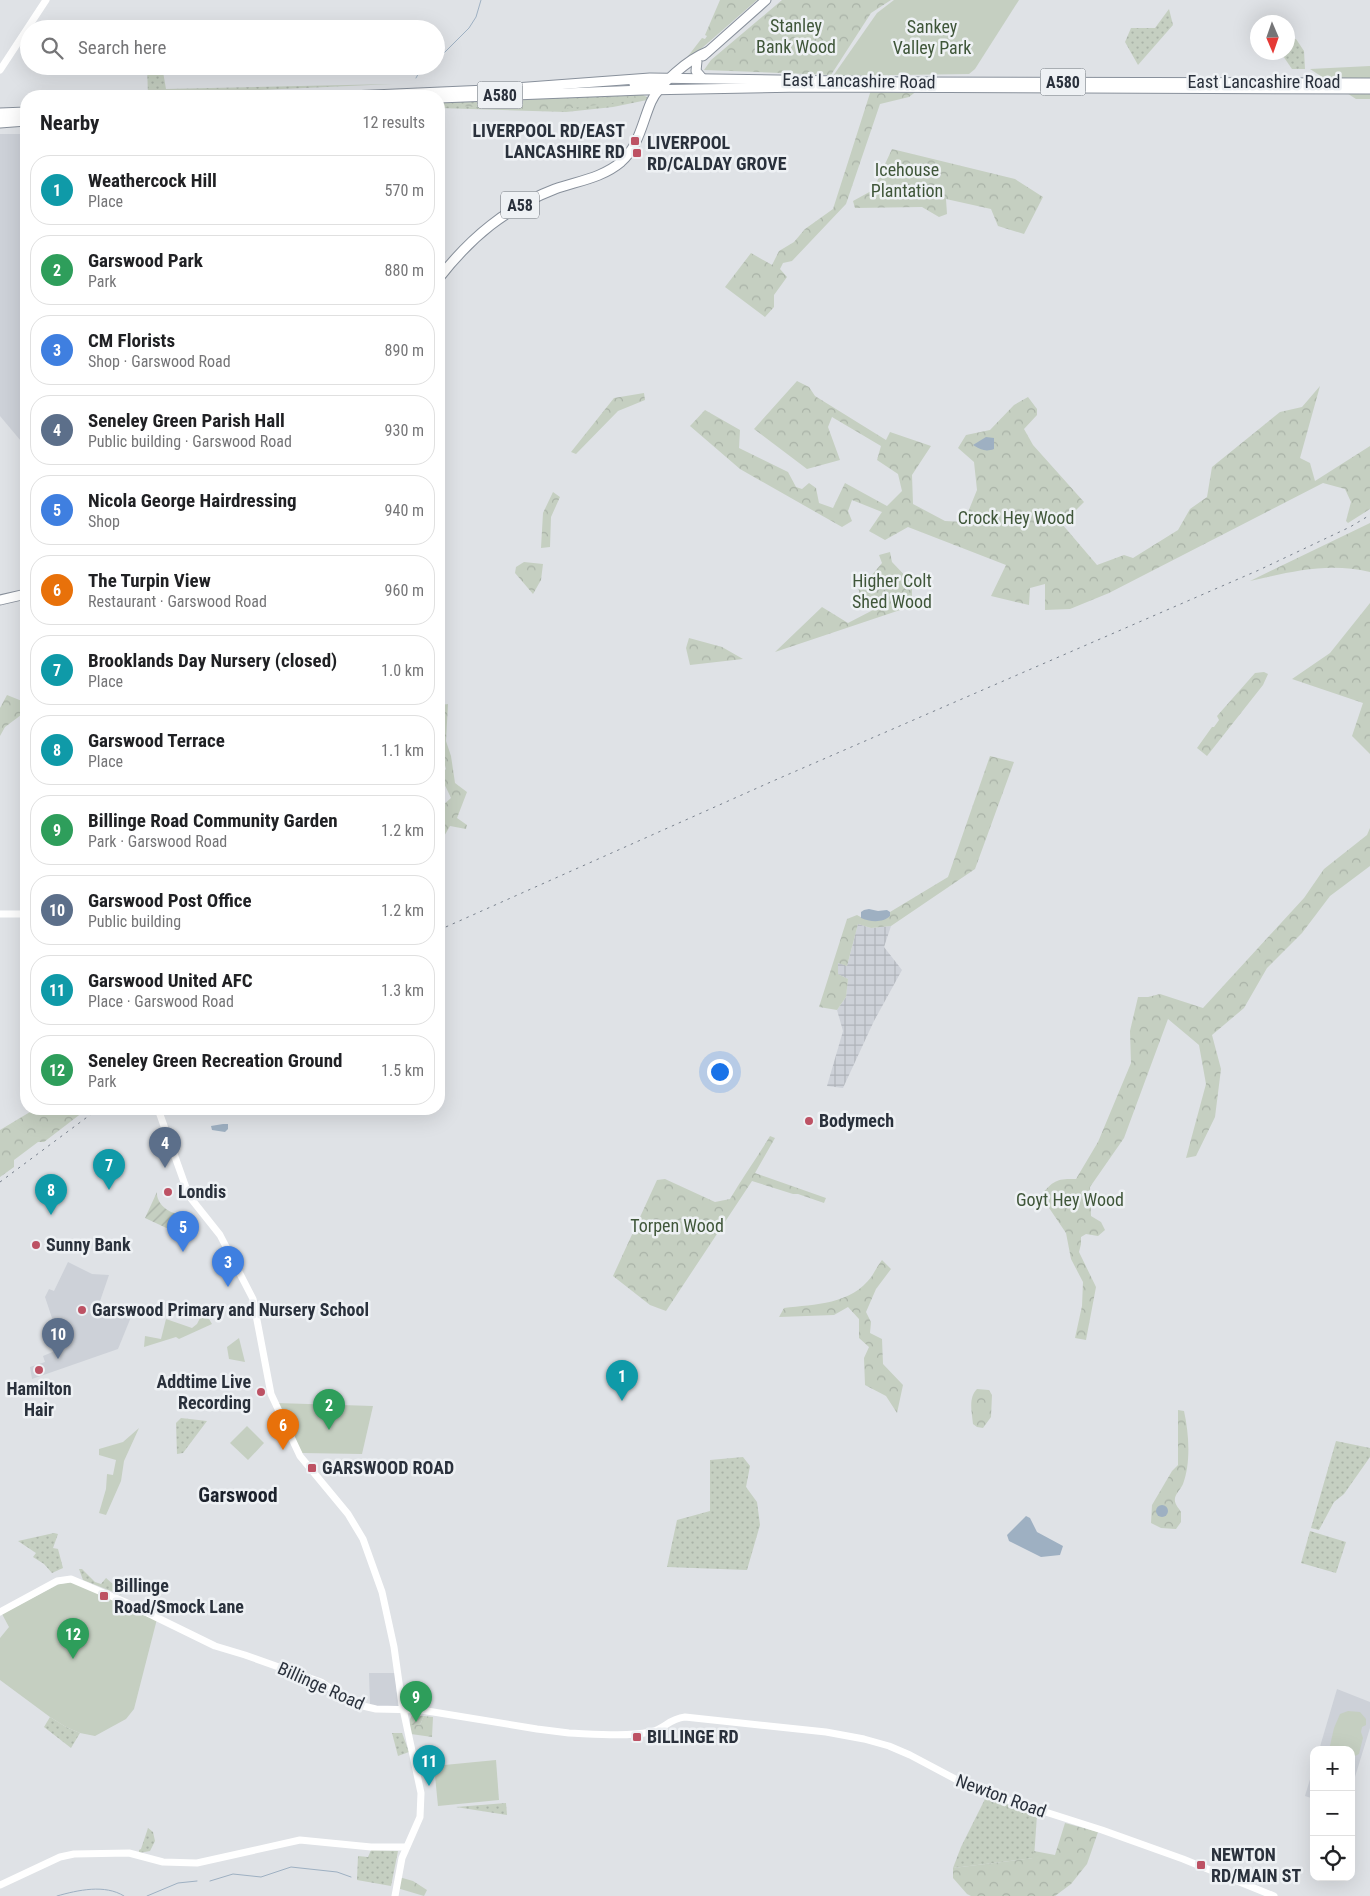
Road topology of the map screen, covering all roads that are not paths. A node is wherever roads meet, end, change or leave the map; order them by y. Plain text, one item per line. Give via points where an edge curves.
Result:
1 (46, 0) edge
2 (766, 0) edge
3 (33, 20) edge
4 (20, 40) edge
5 (707, 52) junction
6 (698, 61) junction
7 (0, 70) edge
8 (702, 78) junction
9 (674, 79) junction
10 (576, 83) junction
11 (1370, 83) edge
12 (738, 88) junction
13 (663, 89) junction
14 (1370, 89) edge
15 (643, 90) junction
16 (445, 92) edge
17 (445, 98) edge
18 (651, 105) junction
19 (0, 112) edge
20 (20, 112) edge
21 (20, 117) edge
22 (0, 118) edge
23 (20, 122) edge
24 (0, 123) edge
25 (445, 271) edge
26 (20, 595) edge
27 (0, 600) edge
28 (0, 914) edge
29 (20, 914) edge
30 (160, 1115) edge
31 (0, 1612) edge
32 (403, 1708) junction
33 (664, 1726) joint
34 (406, 1847) junction
35 (0, 1885) edge
36 (395, 1896) edge
37 (1274, 1896) edge

1 - 3 street
2 - 5 highway, A58
4 - 7 street
5 - 6 highway, A58
5 - 9 highway, A58 via 698,55
6 - 8 highway via 696,71
6 - 9 highway, A58
8 - 9 highway, East Lancashire Road / A580
8 - 11 highway, East Lancashire Road / A580
9 - 10 highway, East Lancashire Road / A580
9 - 12 highway via 676,83
9 - 13 highway, A58
10 - 13 highway via 598,86 657,84
10 - 16 highway, East Lancashire Road / A580
12 - 13 highway, East Lancashire Road / A580
12 - 14 highway, East Lancashire Road / A580
13 - 15 highway, East Lancashire Road / A580
13 - 18 highway, A58
15 - 17 highway, East Lancashire Road / A580
15 - 18 highway via 648,94
18 - 25 highway, A58 via 638,140 620,163 606,172 544,194 504,214 477,236
19 - 20 highway
21 - 22 street
23 - 24 highway
26 - 27 highway
28 - 29 street
30 - 32 street via 189,1196 220,1235 252,1299 271,1394 294,1445 308,1467 348,1514 363,1539 382,1592
31 - 32 street, Billinge Road via 57,1581 75,1580 214,1646 320,1682 354,1703 376,1709
32 - 33 street, Billinge Road via 569,1733 650,1732
32 - 34 street via 422,1802 418,1823
33 - 37 street, Newton Road via 685,1717 864,1739 910,1755 976,1790 1102,1830
34 - 35 street via 300,1840 198,1863 163,1862 130,1853 74,1854 60,1857
34 - 36 street

